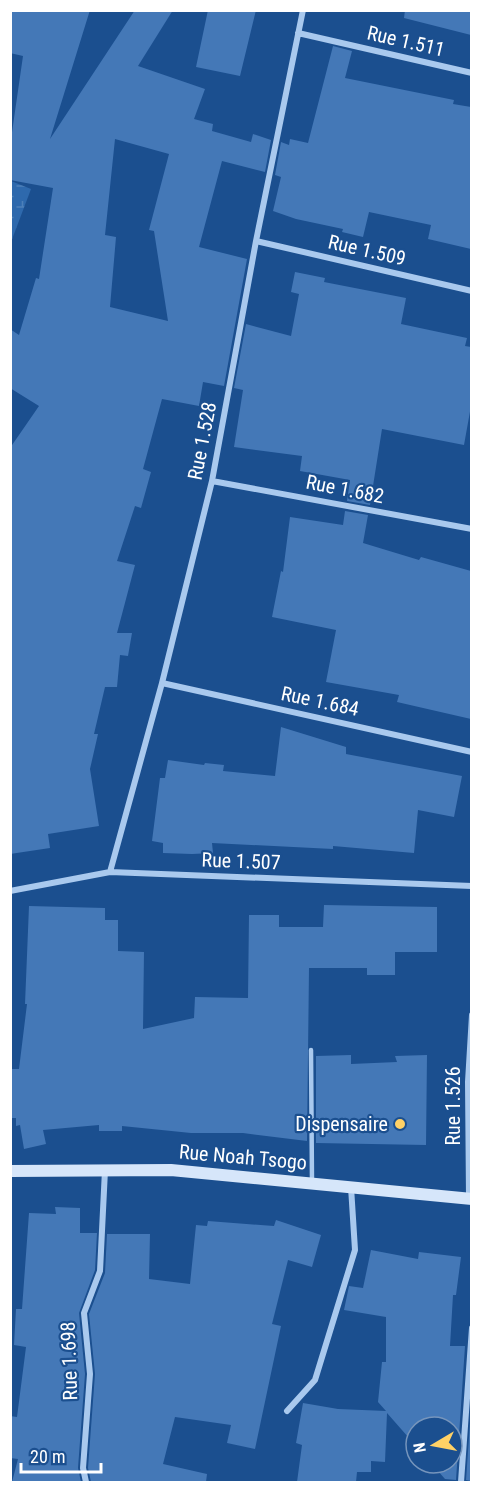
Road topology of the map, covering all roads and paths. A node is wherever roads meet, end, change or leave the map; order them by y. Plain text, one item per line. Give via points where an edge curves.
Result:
1 (303, 10) edge
2 (298, 33) junction
3 (471, 73) edge
4 (256, 241) junction
5 (471, 291) edge
6 (212, 481) junction
7 (471, 529) edge
8 (162, 683) junction
9 (471, 752) edge
10 (110, 872) junction
11 (471, 886) edge
12 (10, 891) edge
13 (471, 1015) edge
14 (311, 1050) dead end
15 (105, 1170) junction
16 (10, 1171) edge
17 (312, 1183) junction
18 (351, 1186) junction
19 (470, 1198) edge
20 (471, 1328) edge
21 (287, 1411) dead end
22 (87, 1482) edge
23 (460, 1482) edge

1 - 2 street, Rue 1.528
2 - 3 street, Rue 1.511
2 - 4 street, Rue 1.528
4 - 5 street, Rue 1.509
4 - 6 street, Rue 1.528
6 - 7 street, Rue 1.682
6 - 8 street, Rue 1.528
8 - 9 street, Rue 1.684
8 - 10 street, Rue 1.528
10 - 11 street, Rue 1.507
10 - 12 street, Rue 1.507
13 - 19 street, Rue 1.526
14 - 17 lane
15 - 16 main road, Rue Noah Tsogo
15 - 17 main road, Rue Noah Tsogo via 171,1170
15 - 22 street, Rue 1.698 via 100,1270 84,1313 90,1374 83,1468
17 - 18 main road, Rue Noah Tsogo
18 - 19 main road, Rue Noah Tsogo
18 - 21 street via 355,1250 315,1380
20 - 23 street

